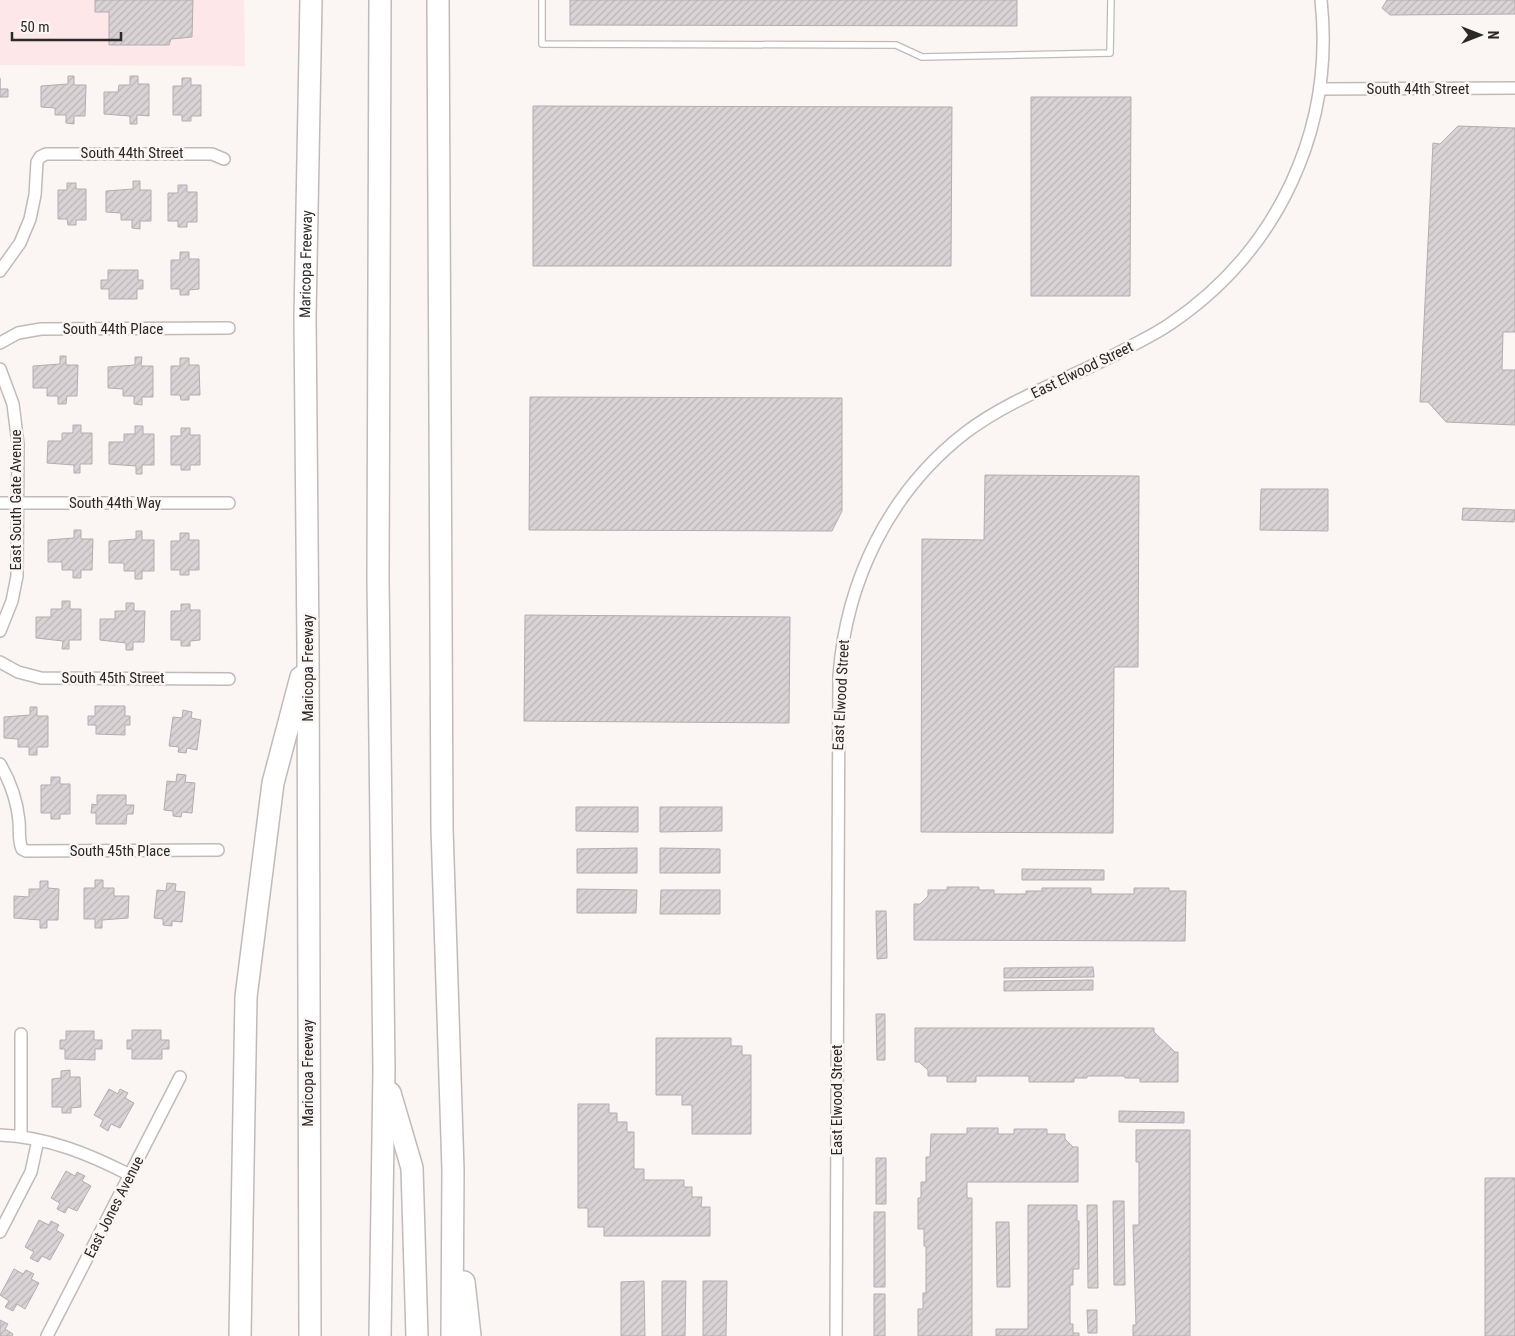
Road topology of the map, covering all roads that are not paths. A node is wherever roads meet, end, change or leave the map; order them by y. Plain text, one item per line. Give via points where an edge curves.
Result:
1 (311, 0) edge
2 (380, 0) edge
3 (438, 0) edge
4 (542, 0) edge
5 (1111, 0) edge
6 (1321, 0) edge
7 (1515, 88) edge
8 (1320, 89) junction
9 (224, 159) dead end
10 (0, 271) edge
11 (228, 328) dead end
12 (0, 343) edge
13 (0, 370) edge
14 (17, 503) junction
15 (229, 503) dead end
16 (0, 504) edge
17 (0, 631) edge
18 (308, 647) junction
19 (0, 662) edge
20 (229, 679) dead end
21 (0, 764) edge
22 (218, 850) dead end
23 (21, 1034) dead end
24 (384, 1072) junction
25 (180, 1076) dead end
26 (0, 1135) edge
27 (21, 1137) junction
28 (38, 1140) junction
29 (453, 1170) junction
30 (130, 1175) junction
31 (0, 1232) edge
32 (241, 1309) junction
33 (47, 1336) edge
34 (233, 1336) edge
35 (240, 1336) edge
36 (310, 1336) edge
37 (380, 1336) edge
38 (417, 1336) edge
39 (452, 1336) edge
40 (470, 1336) edge
41 (836, 1336) edge

1 - 18 highway, Maricopa Freeway via 304,317
2 - 24 highway via 378,579
3 - 29 highway via 442,828
4 - 5 lane via 542,44 896,45 922,57 1110,53
6 - 8 street, East Elwood Street via 1324,64
7 - 8 street, South 44th Street
8 - 41 street, East Elwood Street via 1312,129 1282,202 1261,238 1228,275 1170,325 1007,407 964,434 911,485 888,517 860,575 841,647 839,676
9 - 10 street, South 44th Street via 212,154 52,153 40,157 30,219 20,243
11 - 12 street, South 44th Place via 41,330 18,334
13 - 14 street, East South Gate Avenue via 16,418
14 - 15 street, South 44th Way
14 - 16 street, South 44th Way
14 - 17 street, East South Gate Avenue via 16,576 12,601
18 - 32 highway via 273,783 246,998
18 - 36 highway, Maricopa Freeway
19 - 20 street, South 45th Street via 18,672 41,678
21 - 22 street, South 45th Place via 13,789 22,849 30,852
23 - 27 street
24 - 37 highway
24 - 38 highway via 412,1168
25 - 30 street, East Jones Avenue
26 - 27 street
27 - 28 street
28 - 30 street via 82,1152
28 - 31 street via 31,1172
29 - 39 highway
29 - 40 highway
30 - 33 street, East Jones Avenue
32 - 34 highway
32 - 35 highway

